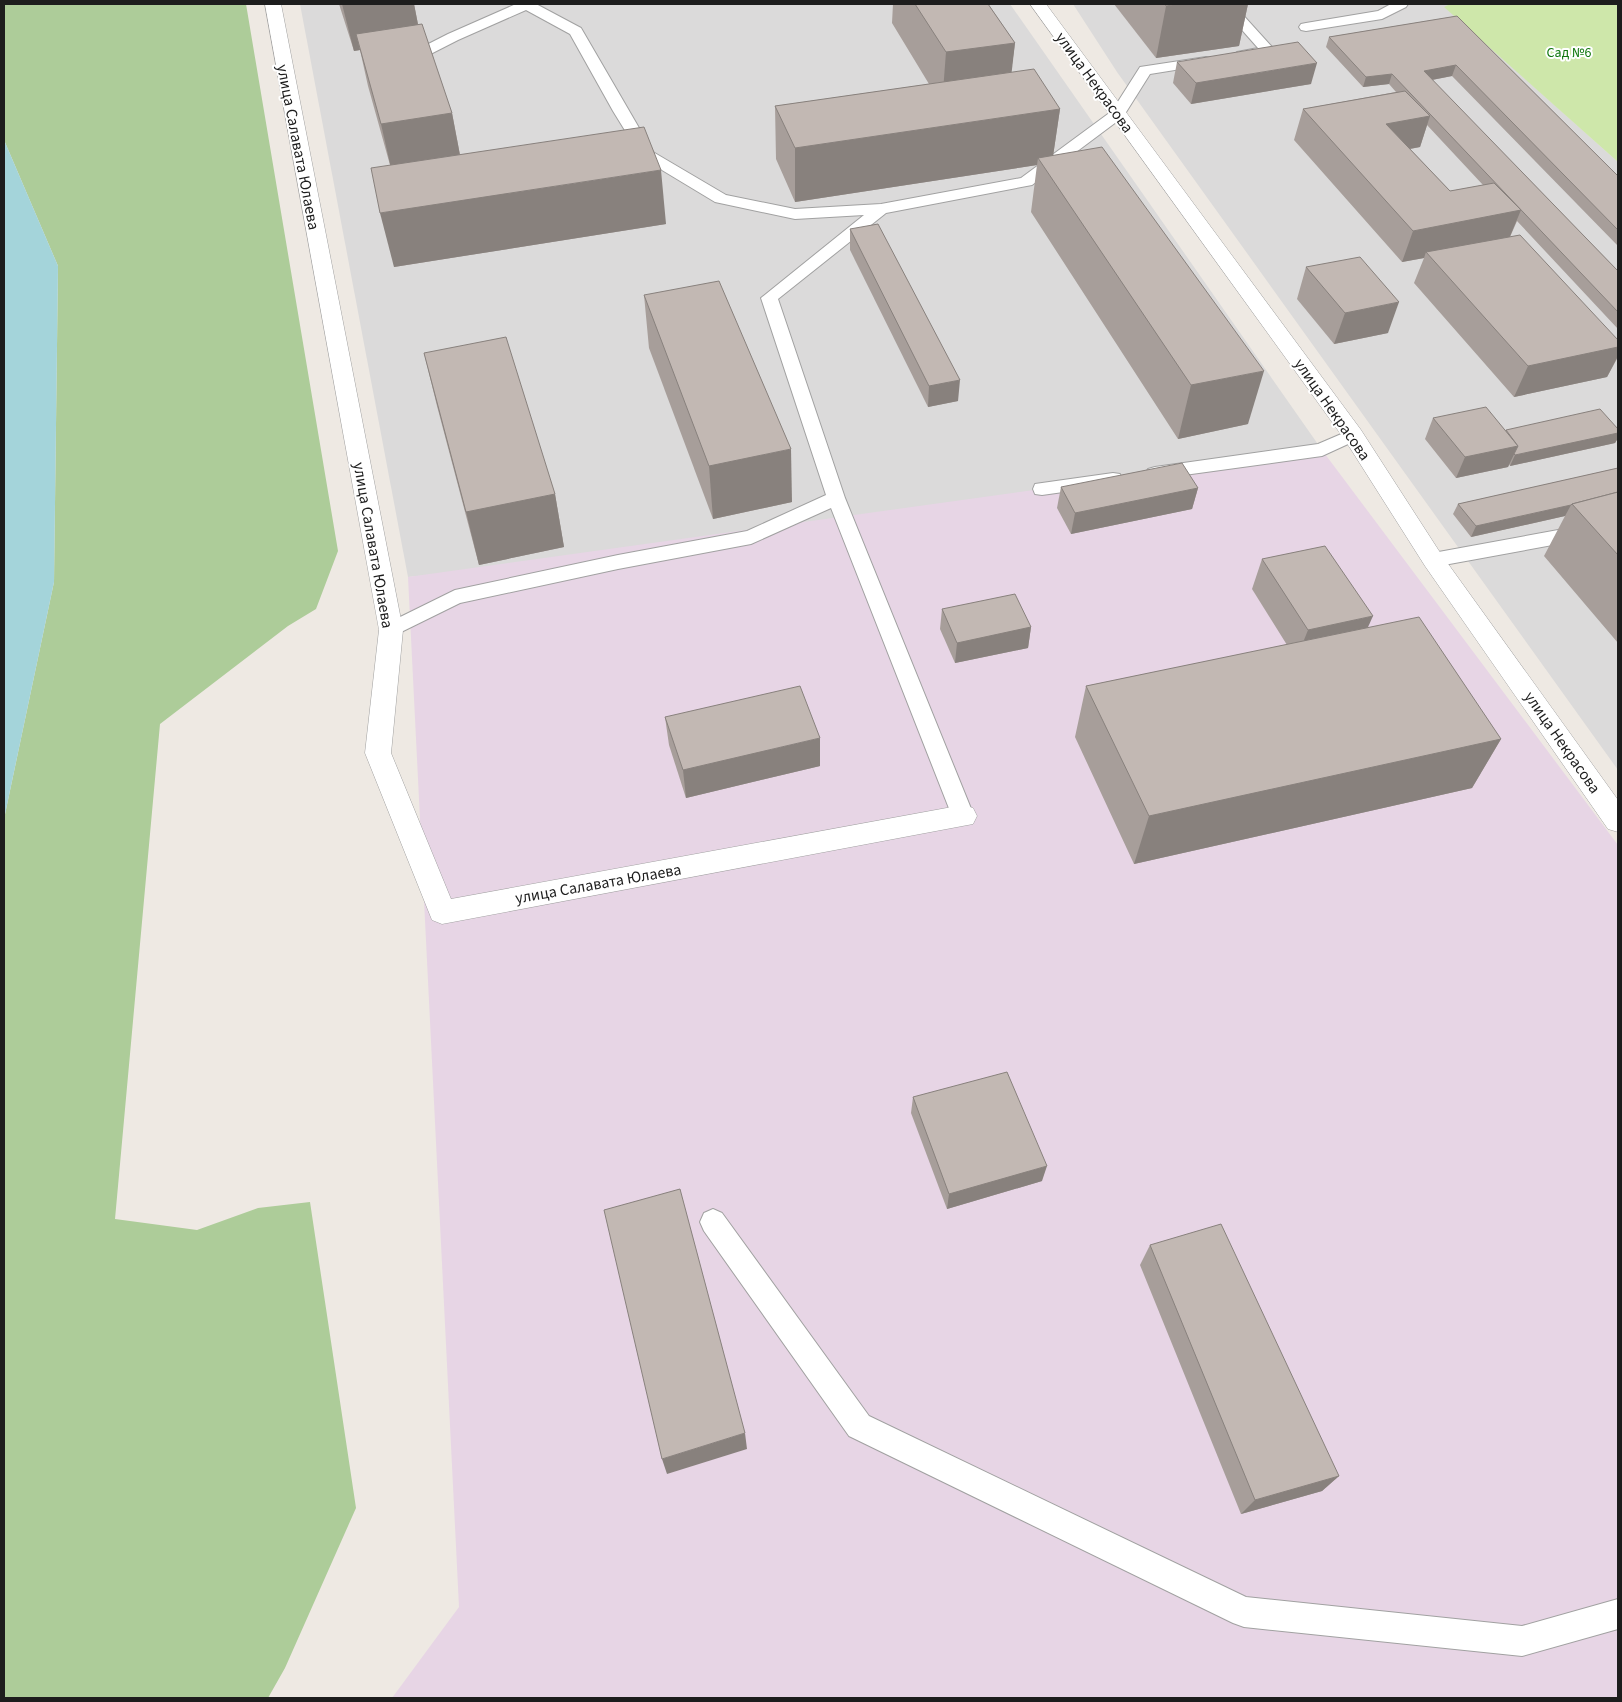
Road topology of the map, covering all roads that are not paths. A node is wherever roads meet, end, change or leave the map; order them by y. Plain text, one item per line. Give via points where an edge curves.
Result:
1 (273, 4) edge
2 (527, 4) edge
3 (1038, 4) edge
4 (1226, 4) edge
5 (1401, 4) edge
6 (1306, 27) dead end
7 (401, 64) edge
8 (1118, 114) junction
9 (881, 209) junction
10 (1353, 435) junction
11 (1042, 488) dead end
12 (836, 498) junction
13 (1618, 526) edge
14 (1433, 560) junction
15 (391, 630) junction
16 (963, 816) joint
17 (1618, 821) edge
18 (713, 1222) dead end
19 (1618, 1614) edge

1 - 15 street, улица Салавата Юлаева
2 - 7 lane
2 - 9 lane via 576,31 647,154 721,198 795,214
3 - 8 street, улица Некрасова
4 - 8 lane via 1268,51 1145,70
5 - 6 lane via 1382,15
8 - 9 lane via 1026,182
8 - 10 street, улица Некрасова
9 - 12 lane via 769,298
10 - 11 lane via 1322,450
10 - 14 street, улица Некрасова
12 - 15 lane via 751,537 455,597
12 - 16 lane
13 - 14 lane
14 - 17 street, улица Некрасова
15 - 16 street, улица Салавата Юлаева via 378,753 442,912
18 - 19 lane via 859,1426 1244,1612 1522,1641

